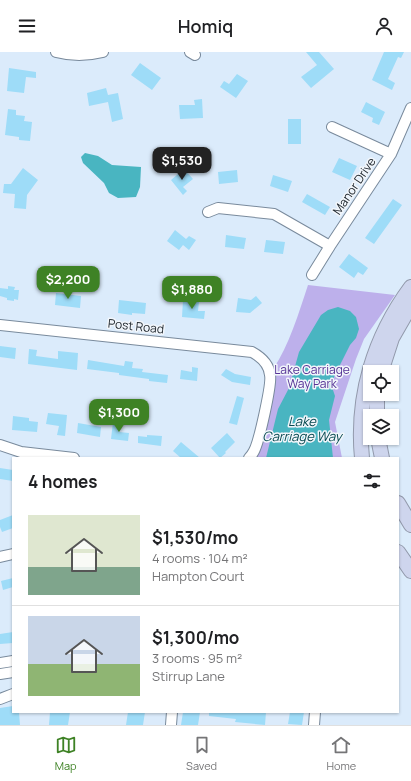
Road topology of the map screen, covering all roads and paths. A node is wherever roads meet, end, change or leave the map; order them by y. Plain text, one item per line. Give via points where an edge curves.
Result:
1 (56, 52) edge
2 (102, 52) edge
3 (411, 108) edge
4 (332, 127) dead end
5 (391, 154) junction
6 (208, 212) dead end
7 (330, 246) junction
8 (312, 275) dead end
9 (411, 287) edge
10 (411, 305) edge
11 (0, 325) edge
12 (383, 365) edge
13 (0, 445) edge
14 (379, 445) edge
15 (65, 457) edge
16 (250, 457) edge
17 (362, 457) edge
18 (382, 457) edge
19 (399, 505) edge
20 (411, 525) edge
21 (399, 553) edge
22 (12, 554) edge
23 (0, 557) edge
24 (411, 571) edge
25 (12, 661) edge
26 (0, 663) edge
27 (12, 672) edge
28 (0, 674) edge
29 (12, 694) edge
30 (0, 699) edge
31 (172, 713) edge
32 (315, 713) edge
33 (171, 725) edge
34 (314, 725) edge

1 - 2 street via 75,55
3 - 5 street, Manor Drive
4 - 5 street
5 - 7 street, Manor Drive
6 - 7 street via 218,208 274,214
7 - 8 street, Manor Drive
9 - 17 highway via 387,325 370,365 362,407
10 - 12 highway via 392,338
11 - 16 street, Post Road via 252,352 265,362 270,384 254,450
13 - 15 street via 21,452
14 - 18 highway
19 - 20 highway
21 - 24 highway
22 - 23 street
25 - 26 street
27 - 28 street
29 - 30 street
31 - 33 street
32 - 34 street

